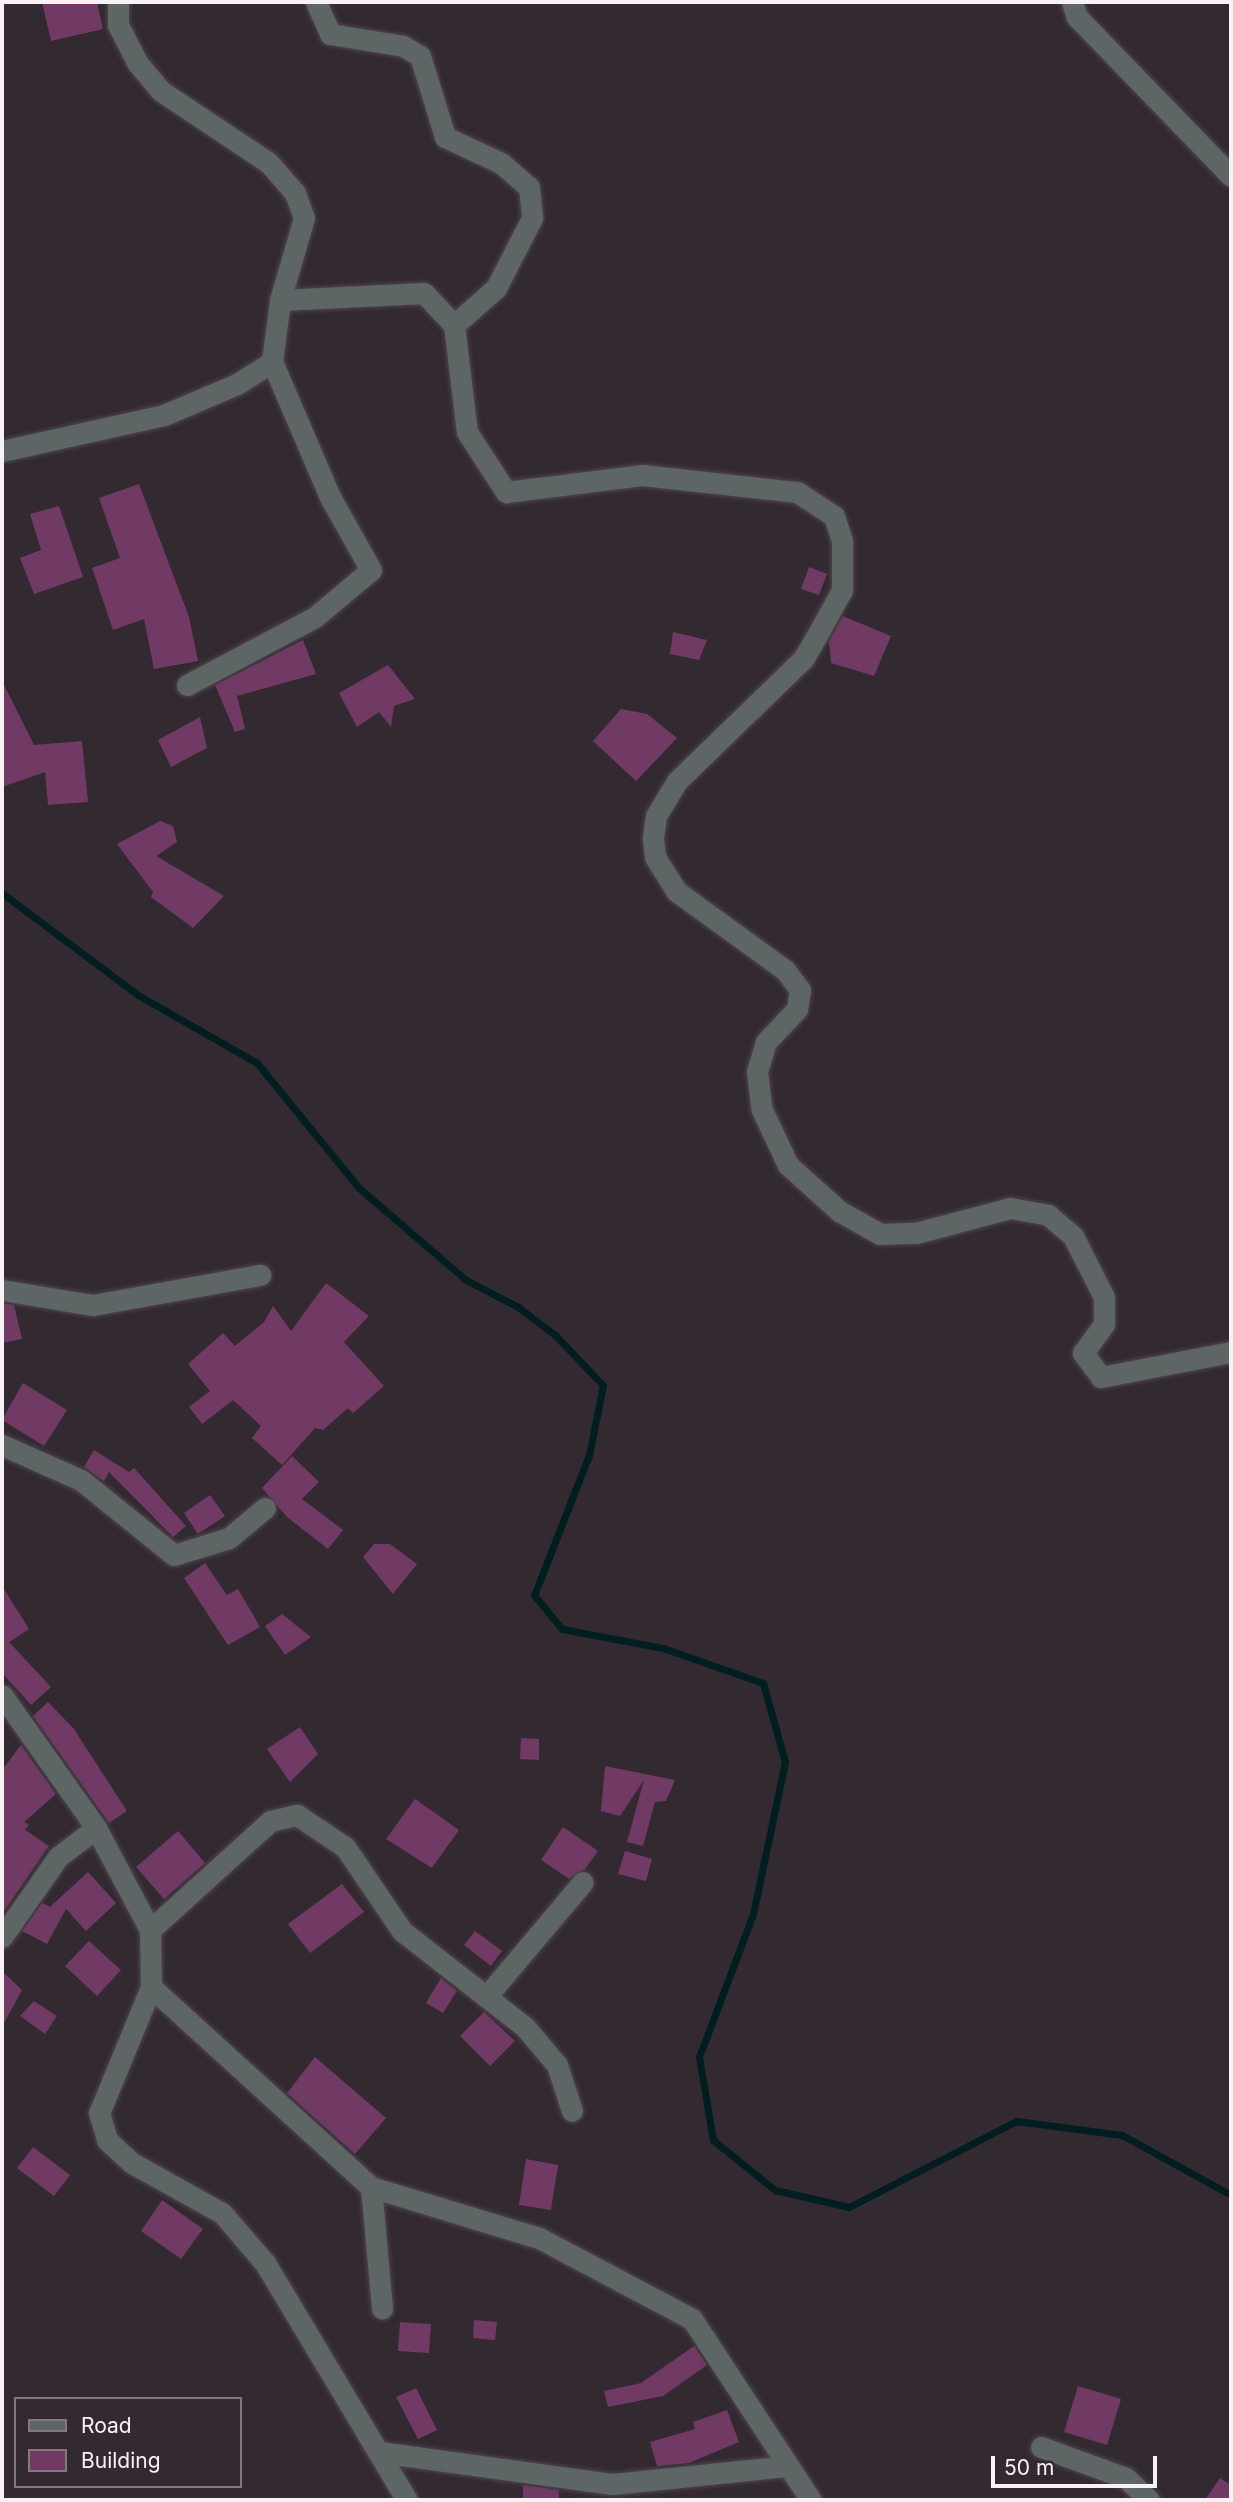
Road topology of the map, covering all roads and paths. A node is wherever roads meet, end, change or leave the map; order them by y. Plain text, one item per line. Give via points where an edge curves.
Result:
1 (118, 2) edge
2 (316, 2) edge
3 (1072, 2) edge
4 (1231, 176) edge
5 (280, 300) junction
6 (454, 325) junction
7 (272, 362) junction
8 (2, 451) edge
9 (187, 685) dead end
10 (261, 1275) dead end
11 (2, 1290) edge
12 (1231, 1352) edge
13 (2, 1446) edge
14 (265, 1508) dead end
15 (2, 1695) edge
16 (96, 1828) junction
17 (583, 1882) dead end
18 (150, 1930) junction
19 (2, 1937) edge
20 (151, 1987) junction
21 (486, 1997) junction
22 (572, 2111) dead end
23 (372, 2187) junction
24 (382, 2309) dead end
25 (1041, 2447) dead end
26 (379, 2452) junction
27 (786, 2466) junction
28 (407, 2500) edge
29 (811, 2500) edge
30 (1149, 2500) edge

1 - 5 street via 118,25 138,64 161,90 270,163 295,193 304,218
2 - 6 street via 330,34 403,46 419,56 445,137 501,163 529,187 532,218 496,288
3 - 4 street via 1077,17
5 - 6 street via 424,293
5 - 7 street
6 - 12 street via 467,432 506,492 642,475 797,492 834,516 842,541 842,590 820,630 803,659 677,781 656,816 653,838 655,857 676,891 785,970 800,990 797,1009 766,1042 757,1072 762,1110 788,1165 839,1211 880,1234 916,1233 1010,1208 1048,1215 1073,1236 1104,1297 1104,1324 1083,1353 1101,1377
7 - 8 street via 237,384 164,415
7 - 9 street via 330,497 370,570 315,617
10 - 11 street via 93,1305
13 - 14 street via 81,1480 174,1555 229,1538
15 - 16 street
16 - 18 street
16 - 19 street via 58,1857
17 - 21 street
18 - 20 street
18 - 21 street via 270,1821 297,1815 345,1847 402,1931
20 - 23 street
20 - 26 street via 99,2113 107,2140 132,2163 222,2213 265,2263
21 - 22 street via 525,2027 557,2066
23 - 24 street
23 - 27 street via 539,2238 692,2319
25 - 30 street via 1126,2478
26 - 27 street via 613,2484
26 - 28 street
27 - 29 street

